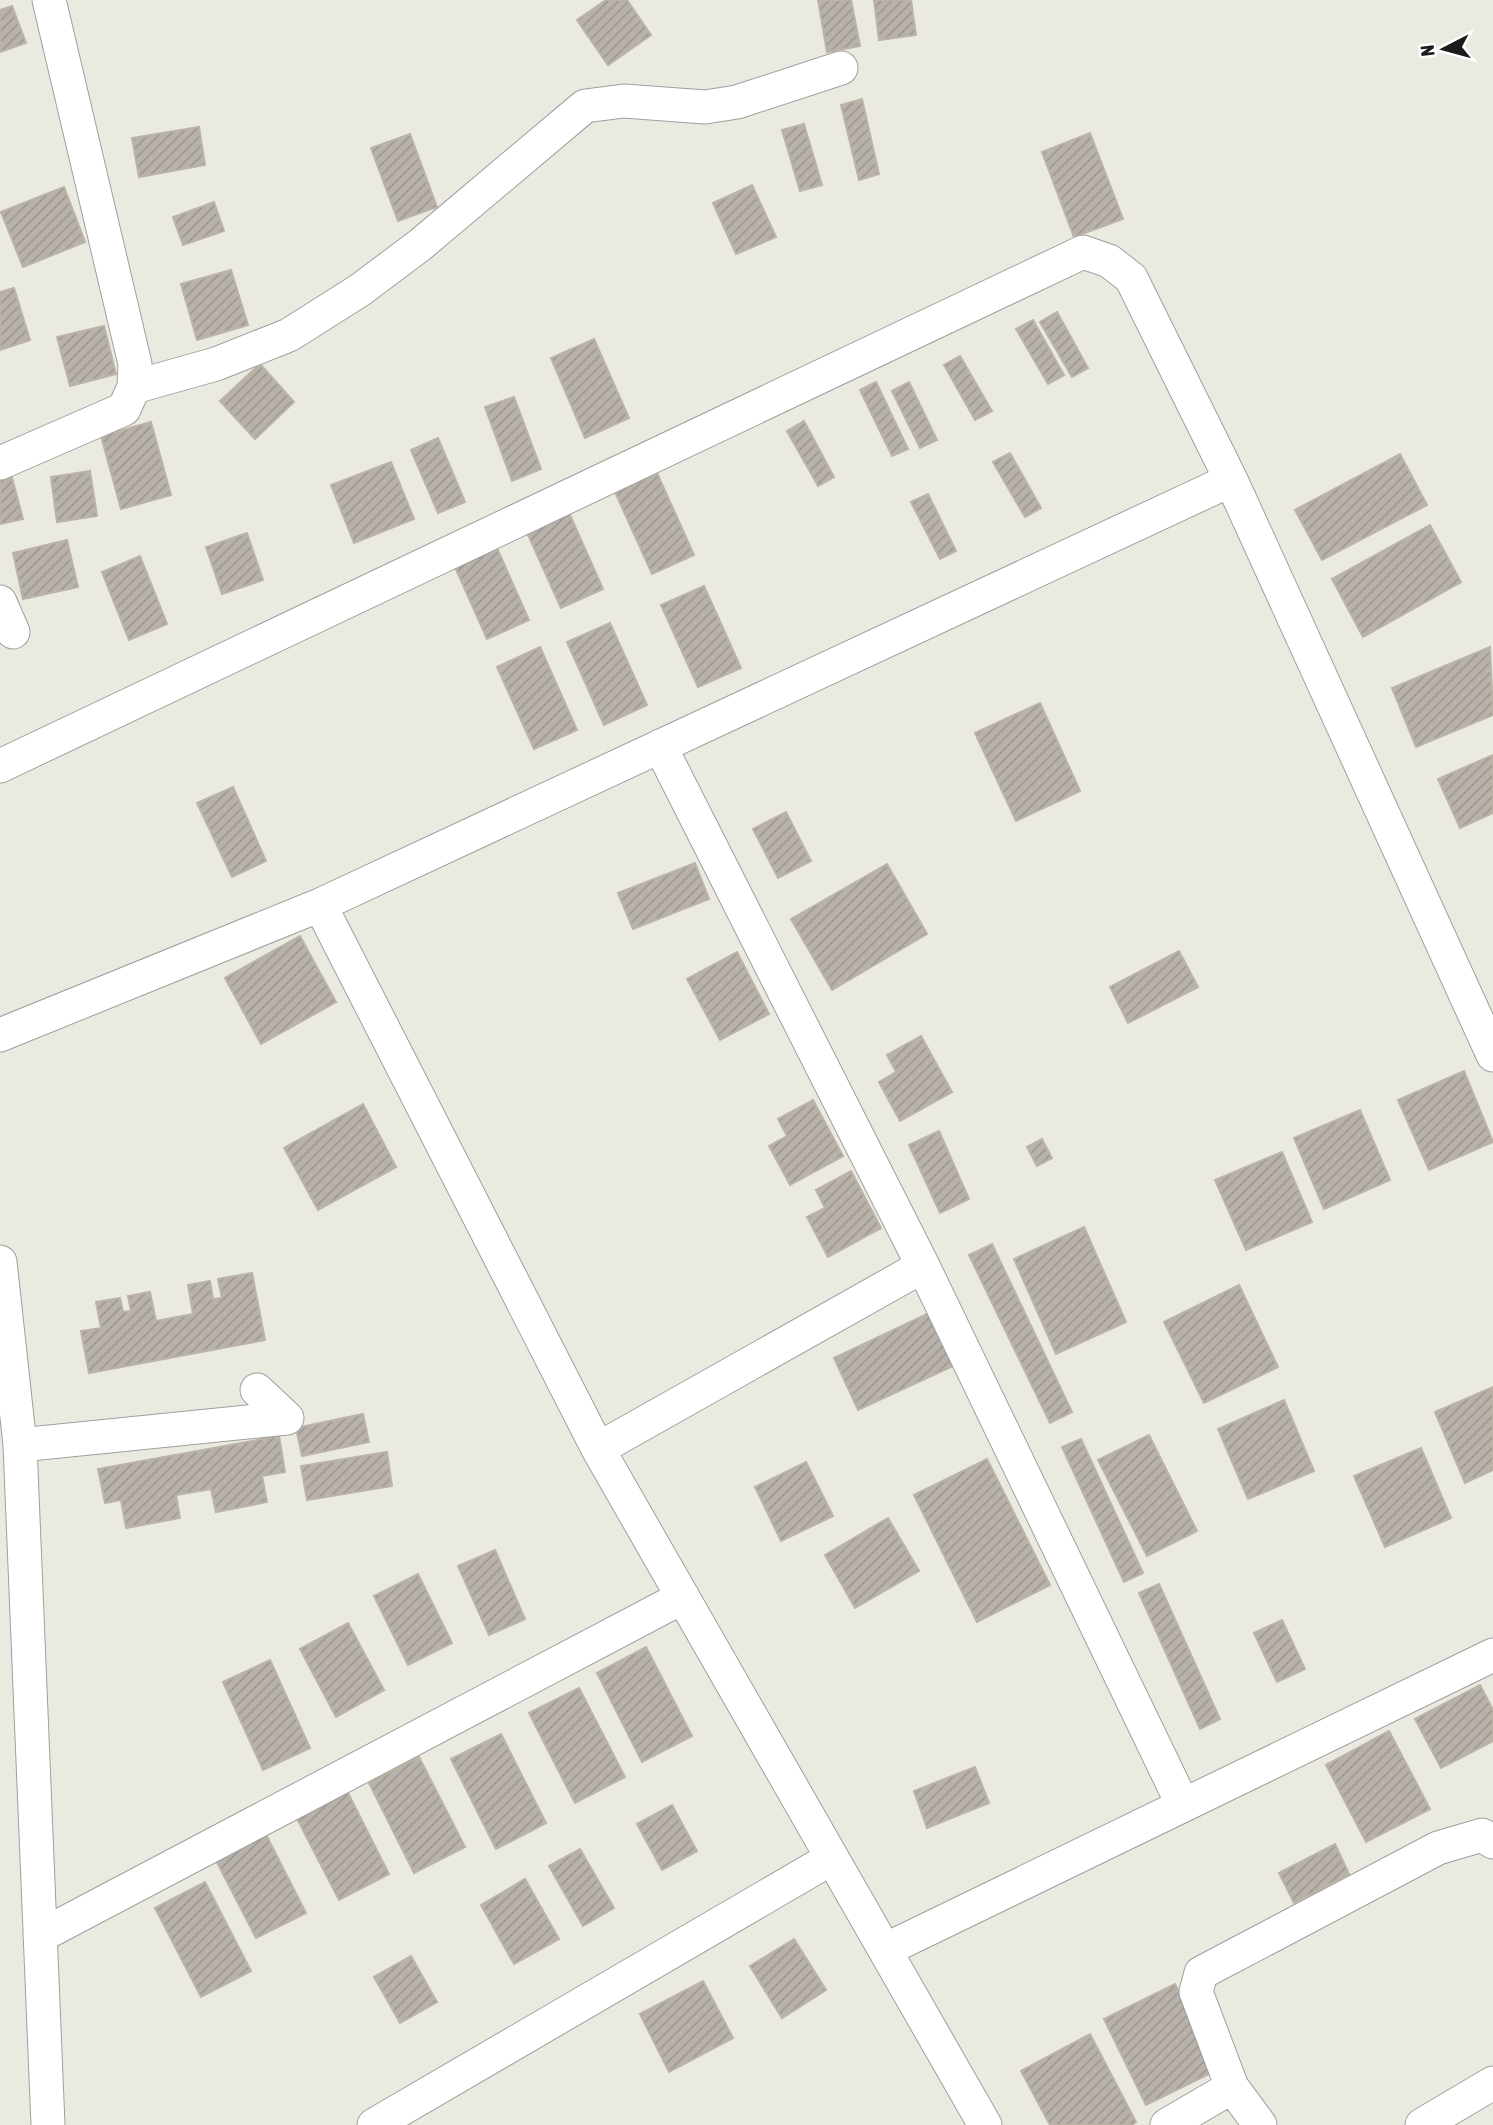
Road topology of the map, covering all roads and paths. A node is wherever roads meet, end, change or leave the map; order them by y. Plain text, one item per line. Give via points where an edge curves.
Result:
1 (49, 0) edge
2 (841, 68) dead end
3 (134, 387) junction
4 (0, 463) edge
5 (1231, 480) junction
6 (0, 602) edge
7 (13, 632) dead end
8 (660, 747) junction
9 (0, 766) edge
10 (320, 905) junction
11 (0, 1035) edge
12 (1493, 1055) edge
13 (0, 1262) edge
14 (923, 1266) junction
15 (257, 1390) dead end
16 (20, 1445) junction
17 (598, 1449) junction
18 (682, 1597) junction
19 (1493, 1655) edge
20 (1183, 1805) junction
21 (1493, 1842) edge
22 (832, 1858) junction
23 (40, 1936) junction
24 (885, 1950) junction
25 (1493, 2084) edge
26 (1232, 2087) junction
27 (48, 2125) edge
28 (374, 2125) edge
29 (985, 2125) edge
30 (1167, 2125) edge
31 (1260, 2125) edge
32 (1422, 2125) edge

1 - 3 street via 135,364
2 - 3 street via 737,102 705,107 624,101 585,106 420,245 289,335 216,364
3 - 4 street via 124,409
5 - 8 street
5 - 9 street via 1131,278 1109,261 1083,252
5 - 12 street
6 - 7 street
8 - 10 street
8 - 14 street
10 - 11 street
10 - 17 street
13 - 16 street
14 - 17 street
14 - 20 street
15 - 16 street via 287,1418
16 - 23 street
17 - 18 street
18 - 22 street
18 - 23 street
19 - 20 street
20 - 24 street
21 - 26 street via 1482,1835 1438,1848 1202,1973 1196,1992
22 - 24 street
22 - 28 street
23 - 27 street
24 - 29 street
25 - 32 street
26 - 30 street
26 - 31 street

